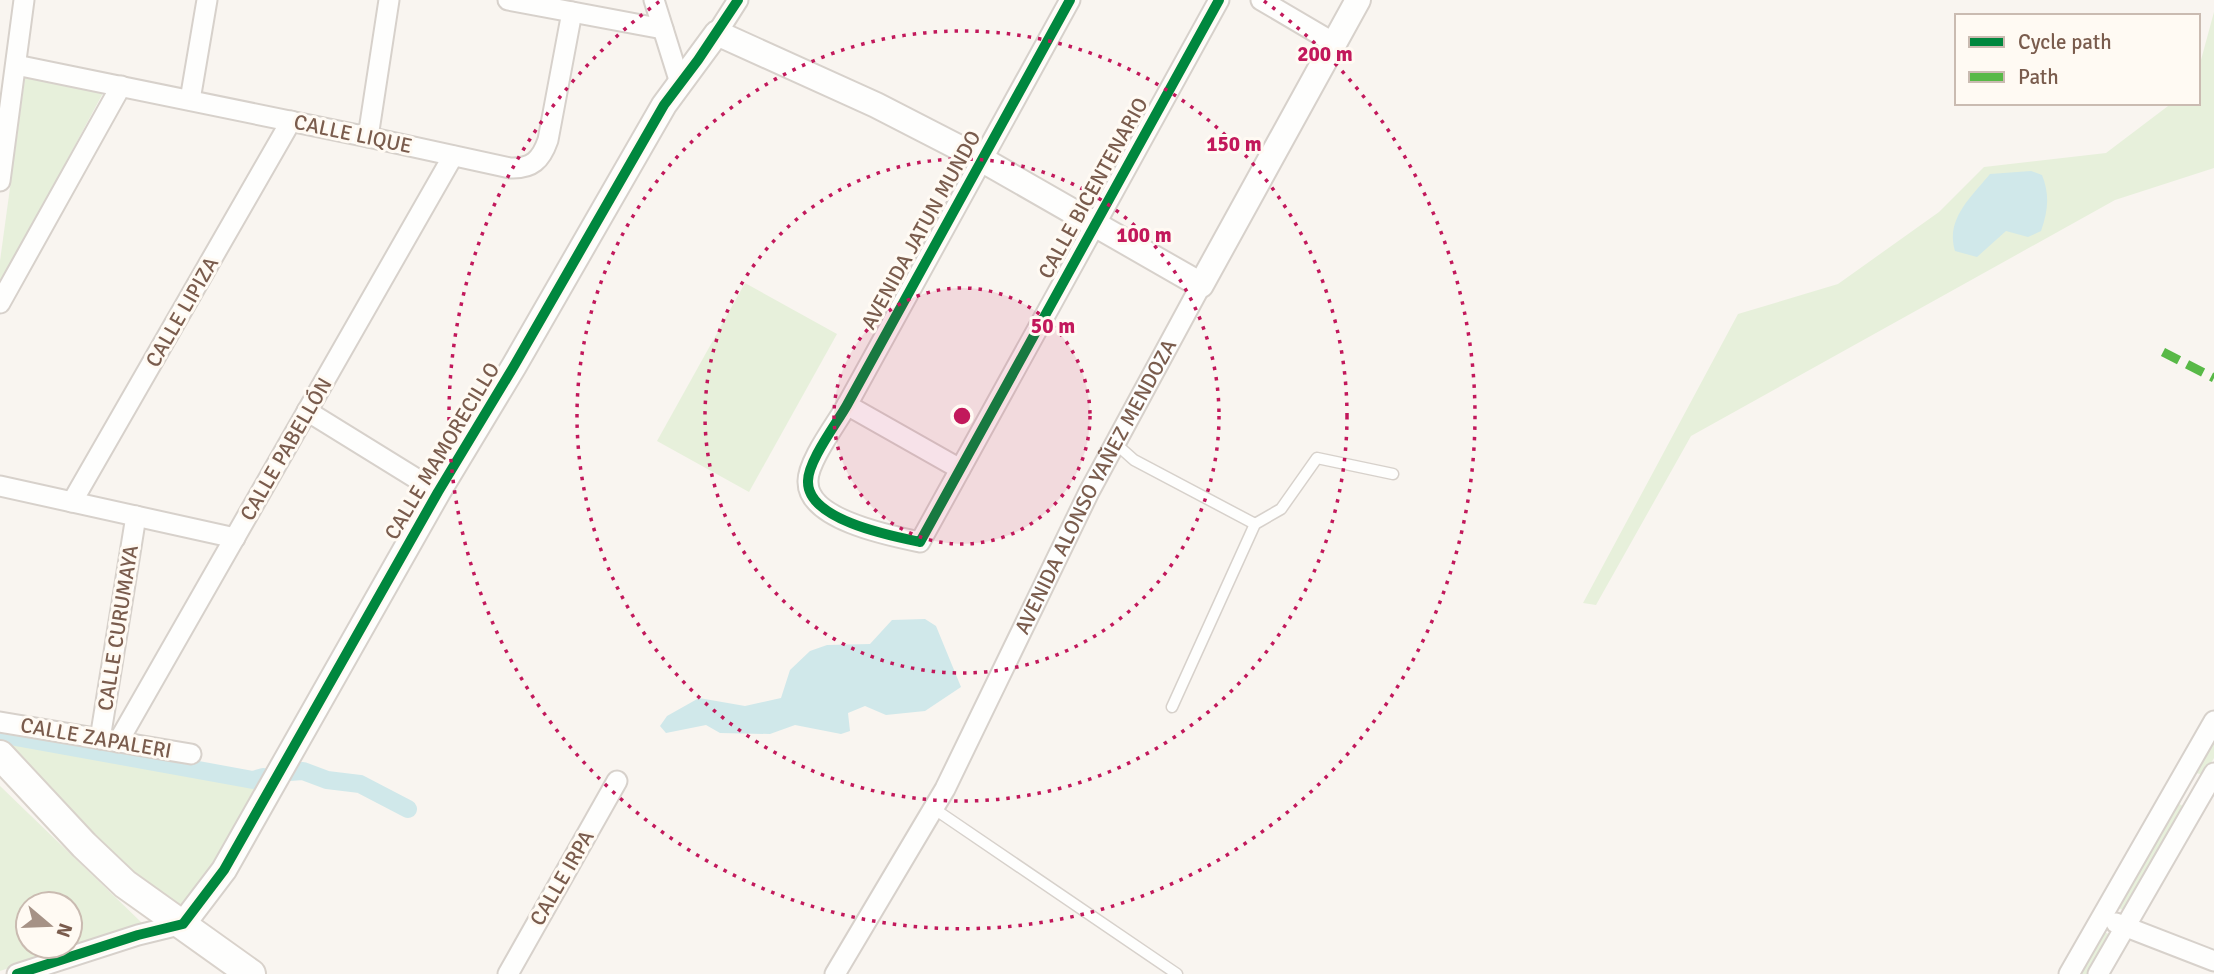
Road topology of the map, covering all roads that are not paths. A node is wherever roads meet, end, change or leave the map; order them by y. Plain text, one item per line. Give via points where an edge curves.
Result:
1 (24, 0) edge
2 (207, 0) edge
3 (389, 0) edge
4 (508, 0) edge
5 (654, 0) edge
6 (738, 0) edge
7 (1070, 0) edge
8 (1219, 0) edge
9 (1261, 0) edge
10 (1358, 0) edge
11 (572, 12) junction
12 (663, 29) junction
13 (717, 33) junction
14 (1335, 43) junction
15 (16, 65) junction
16 (680, 83) junction
17 (121, 86) junction
18 (190, 100) junction
19 (4, 116) edge
20 (291, 121) junction
21 (368, 136) junction
22 (453, 156) junction
23 (981, 159) junction
24 (0, 181) edge
25 (1096, 225) junction
26 (1202, 285) junction
27 (0, 303) edge
28 (847, 405) junction
29 (307, 411) junction
30 (1116, 444) junction
31 (960, 469) junction
32 (1393, 474) dead end
33 (0, 486) edge
34 (438, 492) junction
35 (72, 502) junction
36 (136, 516) junction
37 (1255, 524) junction
38 (235, 538) junction
39 (920, 542) joint
40 (1172, 707) dead end
41 (2214, 721) edge
42 (0, 722) edge
43 (109, 740) junction
44 (191, 754) dead end
45 (0, 755) edge
46 (2214, 773) edge
47 (617, 781) dead end
48 (2180, 781) junction
49 (2208, 795) edge
50 (933, 808) junction
51 (2103, 915) junction
52 (183, 924) junction
53 (2125, 928) junction
54 (2214, 961) edge
55 (237, 970) edge
56 (17, 974) edge
57 (508, 974) edge
58 (835, 974) edge
59 (1177, 974) edge
60 (2069, 974) edge
61 (2098, 974) edge

1 - 15 street
2 - 18 street
3 - 21 street
4 - 11 street
5 - 12 street
6 - 13 street, CALLE MAMORECILLO
7 - 23 street, AVENIDA JATUN MUNDO
8 - 25 street, CALLE BICENTENARIO
9 - 14 street
10 - 14 street, AVENIDA ALONSO YAÑEZ MENDOZA
11 - 12 street
11 - 22 street, CALLE LIQUE via 548,140 535,163 524,169 510,168
12 - 16 street
13 - 16 street, CALLE MAMORECILLO
13 - 23 street via 876,105
14 - 26 street, AVENIDA ALONSO YAÑEZ MENDOZA
15 - 17 street, CALLE LIQUE
15 - 19 street
16 - 34 street, CALLE MAMORECILLO
17 - 18 street, CALLE LIQUE
17 - 27 street
18 - 20 street, CALLE LIQUE
19 - 24 street
20 - 21 street, CALLE LIQUE
20 - 35 street, CALLE LIPIZA
21 - 22 street, CALLE LIQUE
22 - 29 street, CALLE PABELLÓN
23 - 25 street
23 - 28 street, AVENIDA JATUN MUNDO
25 - 26 street
25 - 31 street, CALLE BICENTENARIO
26 - 30 street, AVENIDA ALONSO YAÑEZ MENDOZA
28 - 31 street
28 - 39 street, AVENIDA JATUN MUNDO via 813,463 807,480 810,494 837,516 872,532
29 - 34 street
29 - 38 street, CALLE PABELLÓN
30 - 37 lane via 1134,460
30 - 50 street, AVENIDA ALONSO YAÑEZ MENDOZA
31 - 39 street, CALLE BICENTENARIO
32 - 37 lane via 1317,458 1281,509
33 - 35 street
34 - 52 street, CALLE MAMORECILLO via 224,870
35 - 36 street
36 - 38 street
36 - 43 street, CALLE CURUMAYA
37 - 40 lane
38 - 43 street, CALLE PABELLÓN
41 - 48 street
42 - 43 street, CALLE ZAPALERI
43 - 44 street, CALLE ZAPALERI
45 - 52 main road via 125,884
46 - 49 street
47 - 57 street, CALLE IRPA
48 - 49 street
48 - 51 street
49 - 53 street
50 - 58 street, AVENIDA ALONSO YAÑEZ MENDOZA
50 - 59 lane
51 - 53 street
51 - 60 street
52 - 55 main road
52 - 56 street
53 - 54 street
53 - 61 street

